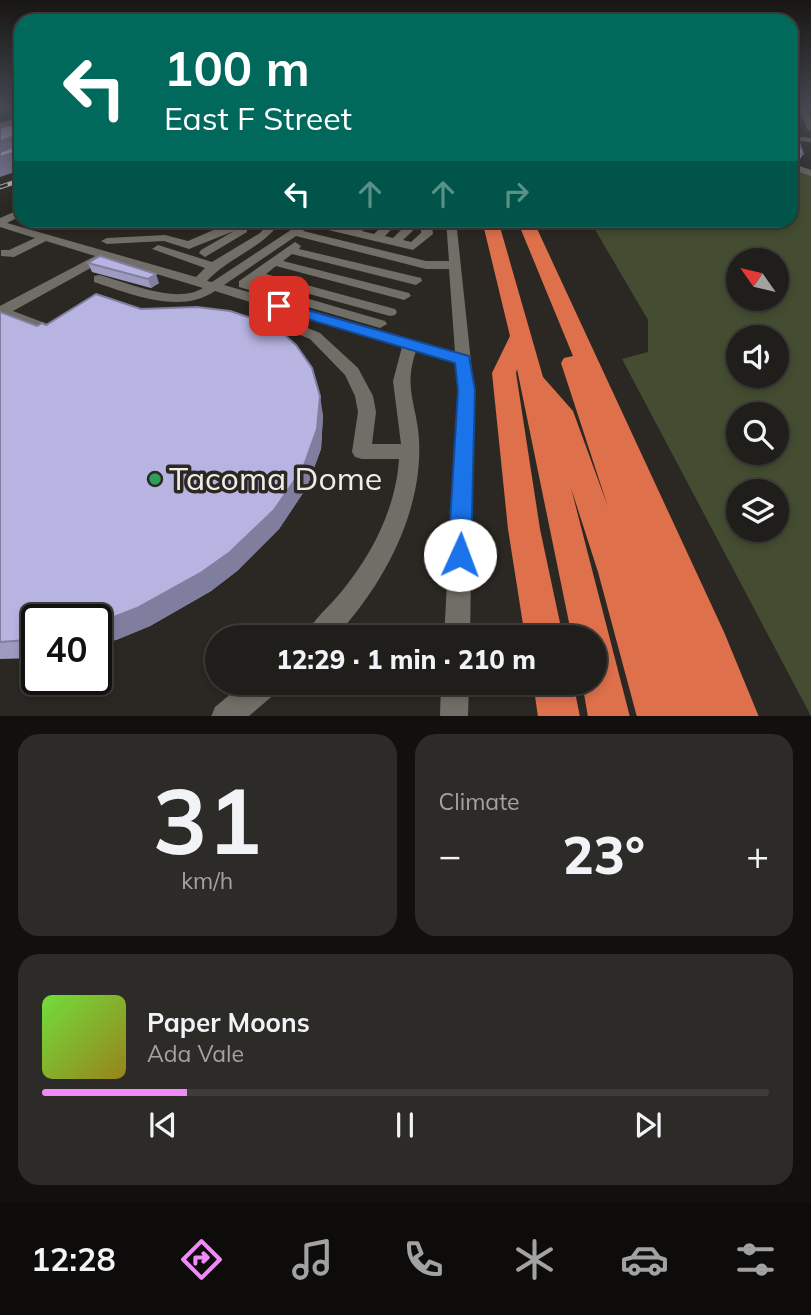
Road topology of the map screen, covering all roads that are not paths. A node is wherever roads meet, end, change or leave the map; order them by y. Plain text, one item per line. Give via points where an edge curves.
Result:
1 (16, 228) edge
2 (232, 228) edge
3 (246, 228) edge
4 (270, 228) edge
5 (304, 228) edge
6 (305, 228) edge
7 (309, 228) edge
8 (344, 228) edge
9 (359, 228) edge
10 (386, 228) edge
11 (410, 228) edge
12 (427, 228) edge
13 (452, 228) edge
14 (493, 228) edge
15 (526, 228) edge
16 (527, 228) edge
17 (354, 233) junction
18 (46, 237) junction
19 (376, 238) junction
20 (395, 242) junction
21 (107, 248) junction
22 (158, 249) dead end
23 (290, 250) junction
24 (5, 253) dead end
25 (205, 253) dead end
26 (384, 255) junction
27 (274, 262) junction
28 (426, 265) junction
29 (454, 265) junction
30 (213, 267) junction
31 (369, 270) junction
32 (256, 275) junction
33 (99, 279) dead end
34 (416, 281) junction
35 (199, 282) junction
36 (356, 284) junction
37 (216, 287) junction
38 (404, 296) junction
39 (341, 298) junction
40 (257, 299) junction
41 (1, 312) edge
42 (390, 312) junction
43 (326, 314) junction
44 (376, 328) junction
45 (53, 331) edge
46 (306, 332) junction
47 (521, 335) junction
48 (411, 345) junction
49 (463, 360) junction
50 (532, 380) junction
51 (410, 451) junction
52 (328, 625) edge
53 (457, 625) edge
54 (542, 625) edge
55 (588, 625) edge
56 (251, 695) edge
57 (454, 695) edge
58 (555, 695) edge
59 (604, 695) edge
60 (225, 716) edge
61 (453, 716) edge
62 (559, 716) edge
63 (609, 716) edge
64 (658, 716) edge
65 (698, 716) edge
66 (739, 716) edge

1 - 18 street
2 - 21 street via 189,245 165,238
3 - 25 street
4 - 30 street
5 - 37 street
6 - 23 street
7 - 26 street
8 - 17 street
9 - 17 street
10 - 19 street
11 - 20 street
12 - 20 street via 427,234 413,246
13 - 29 street
14 - 47 highway
15 - 65 highway
16 - 66 highway
17 - 19 street
18 - 21 street
18 - 24 street
19 - 20 street
21 - 35 street
21 - 41 street
22 - 30 street
23 - 27 street
23 - 31 street
26 - 28 street
26 - 31 street
27 - 32 street
27 - 36 street
28 - 29 street
28 - 34 street
29 - 49 street
30 - 35 street
31 - 34 street
31 - 36 street
32 - 39 street
32 - 43 street via 244,284
33 - 37 street via 162,297 198,297
34 - 38 street
35 - 37 street
36 - 38 street
36 - 39 street
37 - 40 street
38 - 42 street
39 - 42 street
39 - 43 street
40 - 43 street
40 - 46 street via 256,312
41 - 45 street
42 - 44 street
43 - 44 street
43 - 46 street
44 - 48 street
46 - 51 street via 343,362 360,384 367,412 362,452
47 - 50 highway
47 - 54 highway via 504,373
48 - 49 street
48 - 51 street via 401,381
49 - 53 street via 466,390
50 - 55 highway
50 - 64 highway via 560,411
51 - 52 street via 406,484 384,546
56 - 60 street
57 - 61 street
58 - 62 highway
59 - 63 highway

